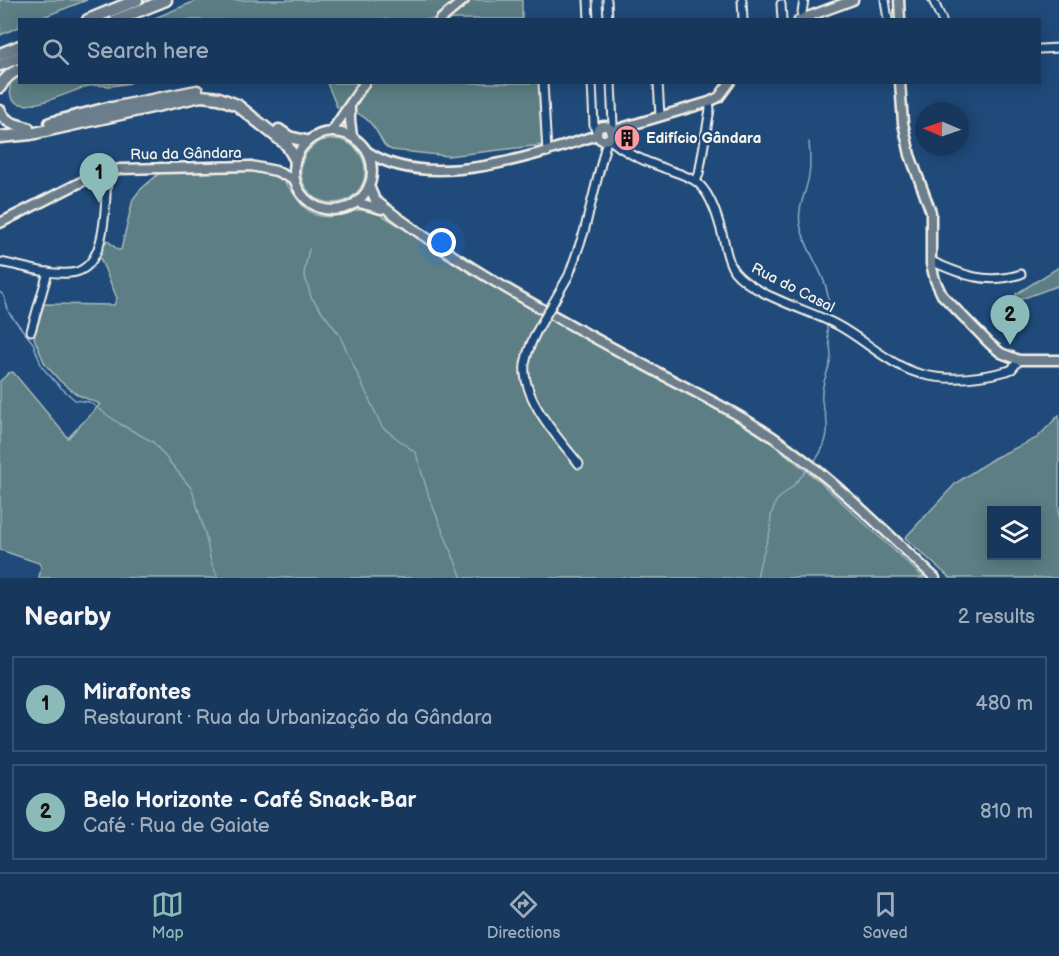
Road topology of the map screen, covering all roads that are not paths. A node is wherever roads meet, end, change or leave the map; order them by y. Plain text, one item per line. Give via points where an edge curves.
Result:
1 (137, 0) edge
2 (166, 0) edge
3 (464, 0) edge
4 (588, 0) edge
5 (607, 0) edge
6 (742, 0) edge
7 (804, 0) edge
8 (853, 0) edge
9 (885, 0) edge
10 (899, 0) edge
11 (933, 0) edge
12 (781, 4) dead end
13 (93, 18) edge
14 (121, 18) edge
15 (442, 18) edge
16 (589, 18) edge
17 (608, 18) edge
18 (743, 18) edge
19 (782, 18) edge
20 (800, 18) edge
21 (803, 18) edge
22 (888, 18) edge
23 (900, 18) edge
24 (941, 18) edge
25 (18, 47) edge
26 (1059, 48) edge
27 (1041, 49) edge
28 (0, 54) edge
29 (18, 58) edge
30 (0, 65) edge
31 (18, 70) edge
32 (363, 84) edge
33 (543, 84) edge
34 (592, 84) edge
35 (611, 84) edge
36 (658, 84) edge
37 (729, 84) edge
38 (900, 84) edge
39 (0, 87) edge
40 (167, 100) junction
41 (350, 101) junction
42 (709, 102) junction
43 (0, 111) edge
44 (103, 115) junction
45 (660, 116) junction
46 (28, 128) junction
47 (0, 131) edge
48 (332, 131) junction
49 (597, 133) junction
50 (609, 134) junction
51 (352, 136) junction
52 (0, 137) edge
53 (306, 141) junction
54 (367, 151) junction
55 (547, 152) junction
56 (294, 162) junction
57 (395, 165) junction
58 (276, 171) junction
59 (107, 172) junction
60 (372, 175) junction
61 (294, 180) junction
62 (696, 182) junction
63 (369, 186) junction
64 (356, 202) junction
65 (390, 212) junction
66 (0, 223) edge
67 (931, 261) junction
68 (0, 262) edge
69 (48, 272) junction
70 (1021, 274) dead end
71 (32, 331) dead end
72 (1019, 360) junction
73 (1059, 360) edge
74 (579, 464) dead end
75 (935, 578) edge

1 - 13 highway
2 - 14 highway
3 - 15 main road
4 - 16 street
5 - 17 street
6 - 18 street
7 - 20 street
8 - 21 main road
9 - 22 street
10 - 23 main road
11 - 24 street
12 - 19 street
25 - 28 highway
26 - 27 street
29 - 30 highway
31 - 39 highway
32 - 41 main road
33 - 55 street
34 - 49 street
35 - 50 street via 613,125
36 - 45 street
37 - 42 main road via 719,97
38 - 67 main road via 910,155 931,212
40 - 44 highway
40 - 53 highway via 202,90 231,96 289,138
40 - 56 highway via 201,96 237,105 287,145
41 - 48 main road
41 - 51 main road
42 - 45 main road
42 - 62 street
43 - 46 highway via 11,124
44 - 46 highway
44 - 52 highway via 32,134
45 - 50 main road
46 - 47 highway
48 - 51 main road
48 - 53 main road
49 - 50 main road via 602,127
49 - 55 main road
50 - 62 street via 615,144
50 - 74 street, bridge via 569,275 531,341 525,367 531,397 541,415
51 - 54 main road
53 - 56 main road
54 - 57 main road
54 - 60 main road
55 - 57 main road via 452,170
56 - 58 main road, Rua da Gândara
56 - 61 main road
57 - 60 main road via 380,168
58 - 59 main road, Rua da Gândara via 234,165
58 - 61 main road, Rua da Gândara
59 - 66 main road, Rua da Gândara
59 - 69 street via 102,239 96,254 80,271
60 - 63 main road
61 - 64 main road via 304,198 322,209 344,208
62 - 72 street, Rua do Casal via 720,224 734,271 767,293 837,325 920,374 965,378 1007,371
63 - 64 main road
63 - 65 main road via 375,200
64 - 65 main road
65 - 75 main road via 475,270 780,442
67 - 70 street via 993,280
67 - 72 main road via 942,295 990,344
68 - 69 street
69 - 71 street
72 - 73 main road

